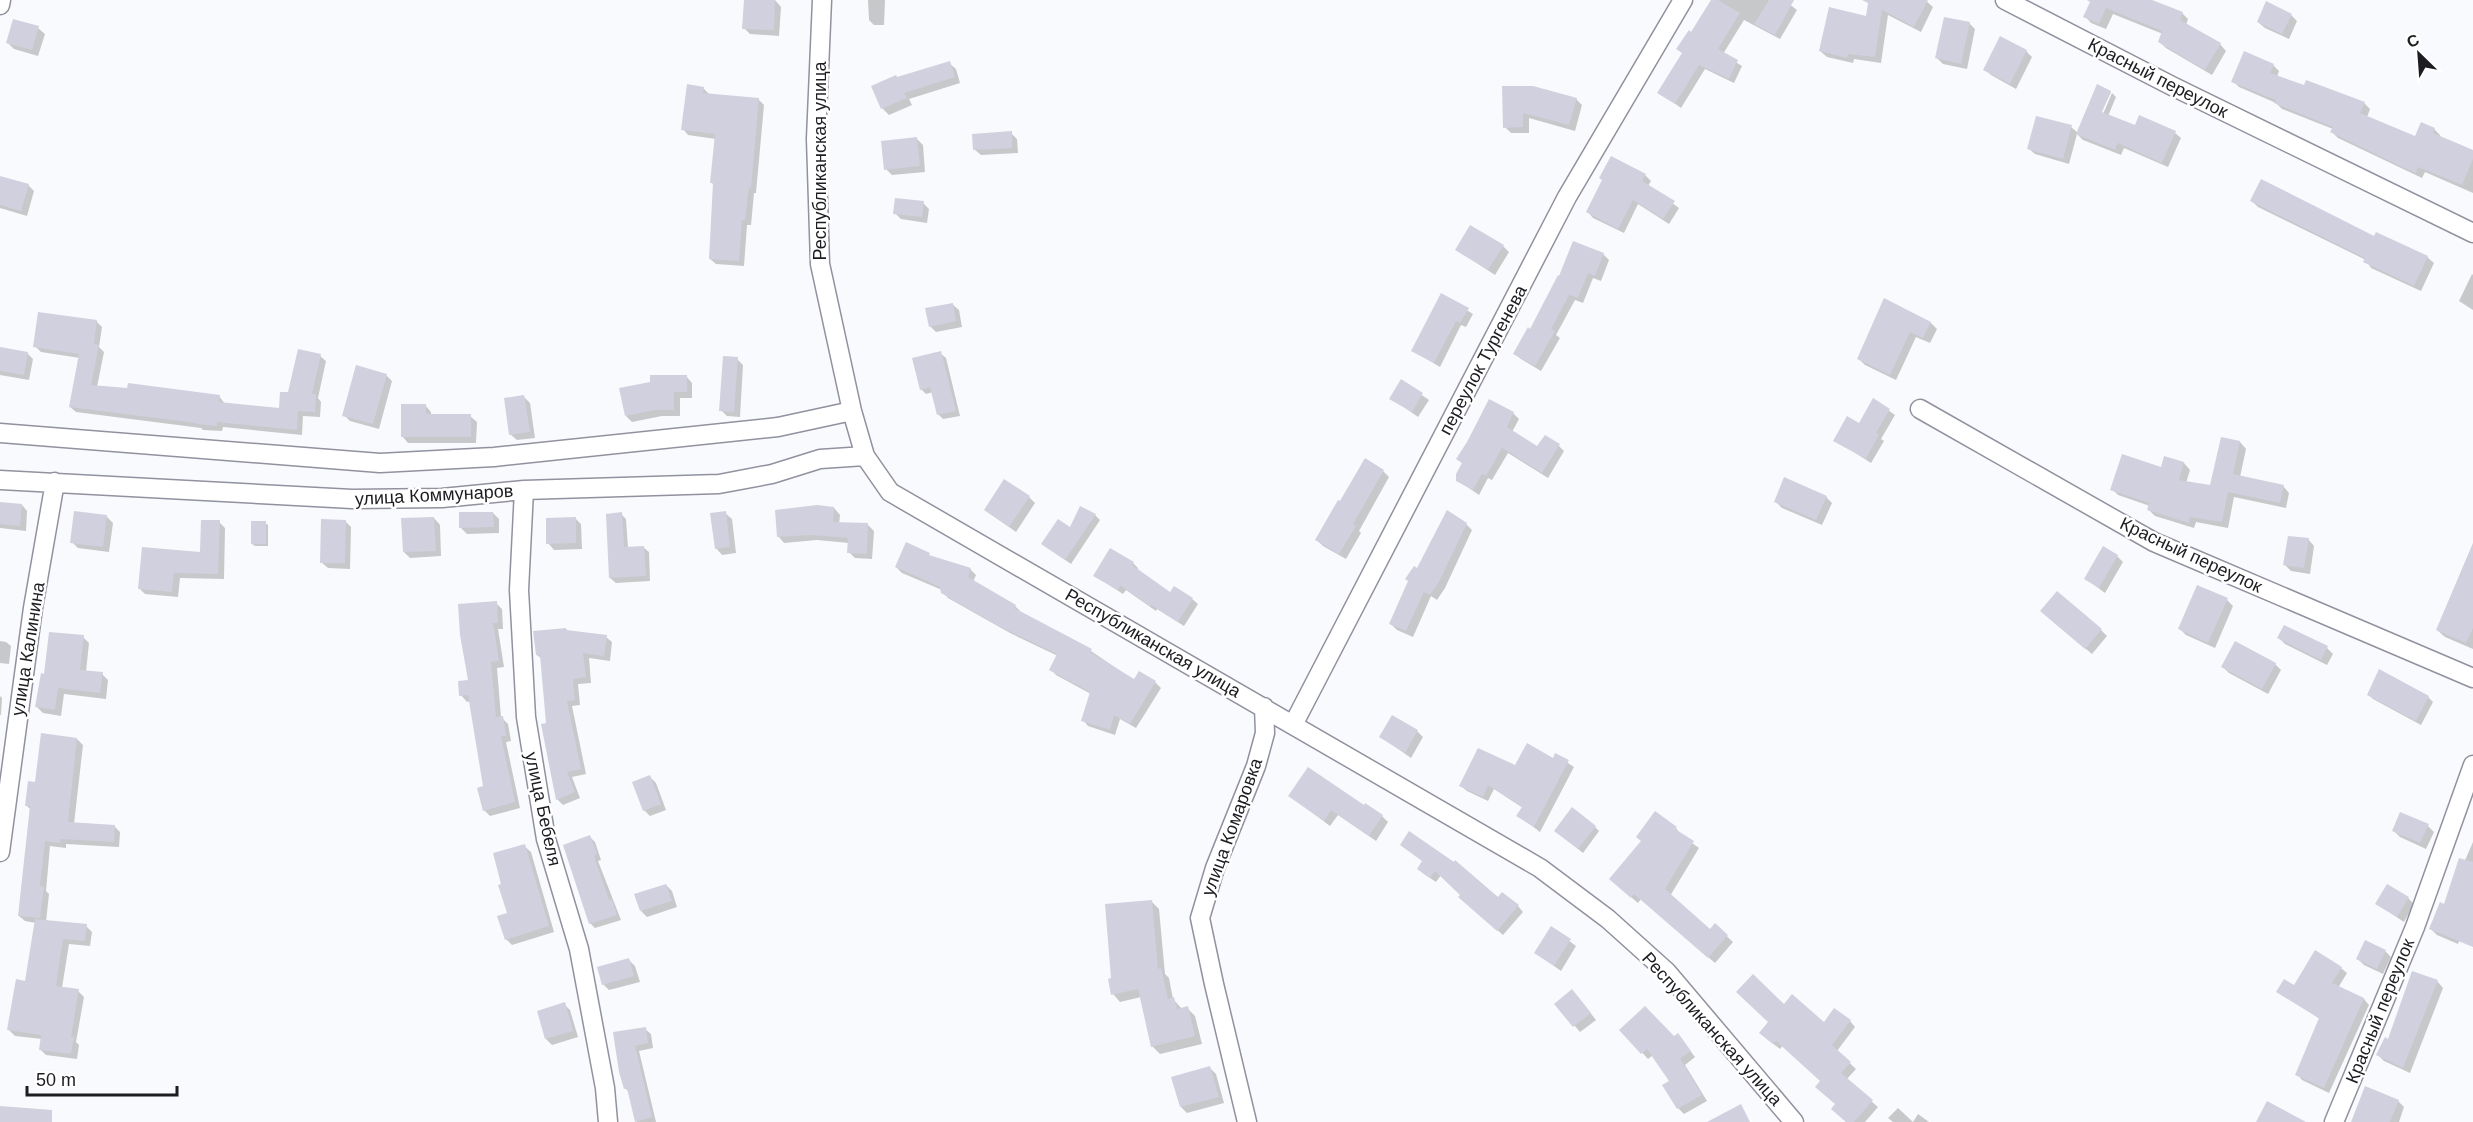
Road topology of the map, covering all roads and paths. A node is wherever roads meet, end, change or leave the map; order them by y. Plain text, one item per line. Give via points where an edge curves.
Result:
1 (1, 0) edge
2 (822, 0) edge
3 (1683, 0) edge
4 (2005, 0) edge
5 (0, 5) edge
6 (2473, 233) edge
7 (1920, 409) dead end
8 (852, 411) junction
9 (0, 433) edge
10 (865, 456) junction
11 (0, 480) edge
12 (55, 482) junction
13 (524, 490) junction
14 (2473, 678) edge
15 (1264, 707) junction
16 (1293, 725) junction
17 (2473, 765) edge
18 (0, 852) edge
19 (609, 1122) edge
20 (1247, 1122) edge
21 (1794, 1122) edge
22 (2334, 1122) edge

1 - 5 street
2 - 8 street, Республиканская улица via 816,139 820,264
3 - 16 street, переулок Тургенева via 1567,198
4 - 6 street, Красный переулок
7 - 14 street, Красный переулок via 2154,542
8 - 9 street, улица Коммунаров via 778,428 494,457 380,463
8 - 10 street, Республиканская улица
10 - 13 street, улица Коммунаров via 820,459 772,474 719,484
10 - 15 street, Республиканская улица via 890,492
11 - 12 street, улица Коммунаров
12 - 13 street, улица Коммунаров via 352,499 442,498
12 - 18 street, улица Калинина via 33,608
13 - 19 street, улица Бебеля via 519,590 526,717 546,838 579,949
15 - 16 street, Республиканская улица
15 - 20 street, улица Комаровка via 1265,734 1256,766 1215,868 1200,918
16 - 21 street, Республиканская улица via 1540,868 1608,919 1666,972
17 - 22 street, Красный переулок via 2415,927

